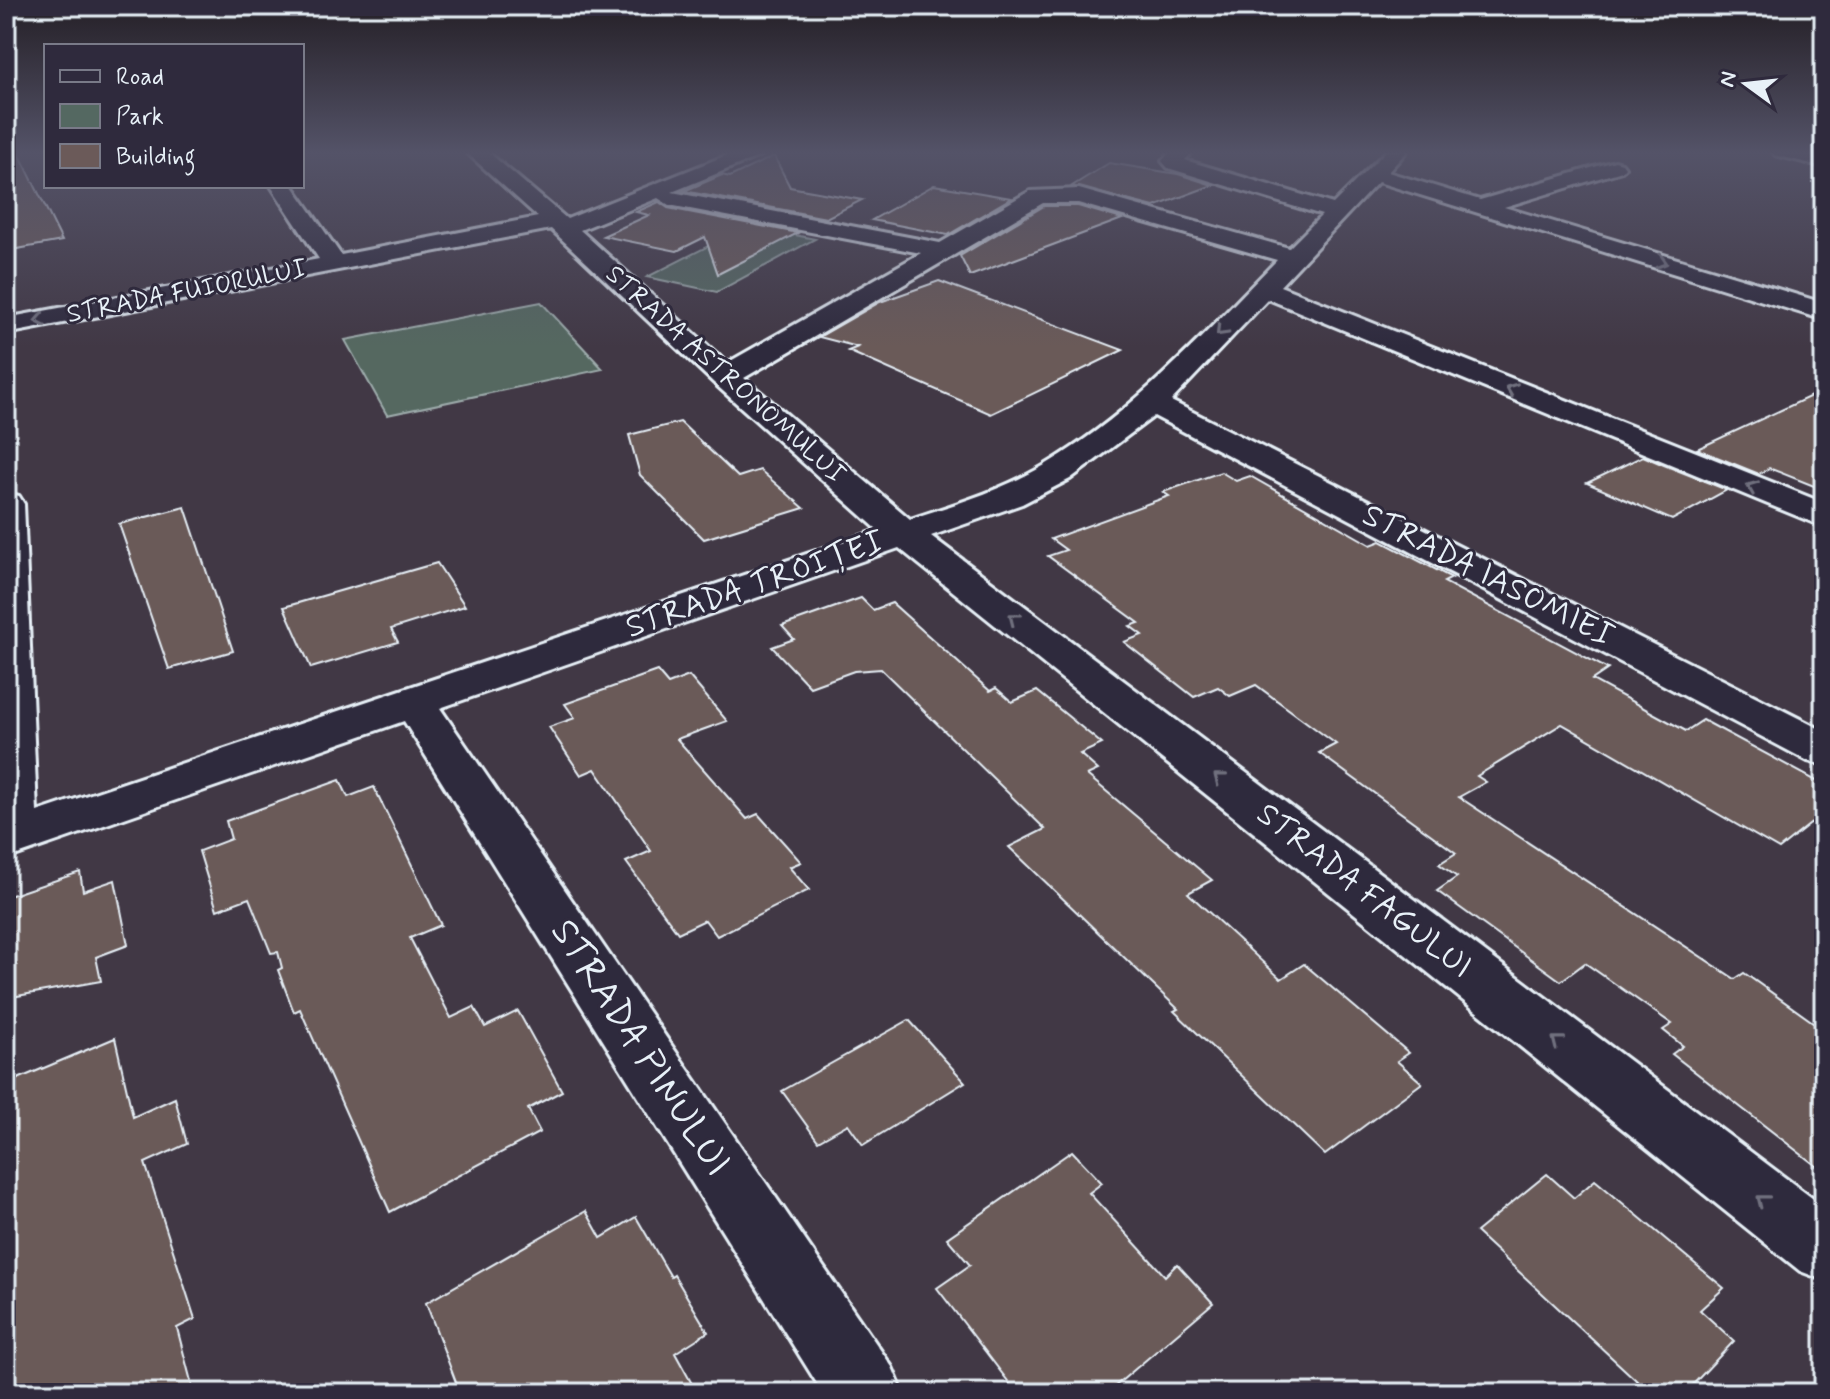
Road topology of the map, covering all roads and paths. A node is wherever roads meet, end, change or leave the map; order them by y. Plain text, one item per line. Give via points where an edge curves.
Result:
1 (302, 216) edge
2 (550, 216) edge
3 (583, 216) edge
4 (765, 216) edge
5 (999, 216) edge
6 (1151, 216) edge
7 (1335, 216) edge
8 (1510, 216) edge
9 (560, 225) junction
10 (941, 250) junction
11 (1294, 257) junction
12 (334, 263) junction
13 (1263, 288) junction
14 (1824, 312) edge
15 (6, 326) edge
16 (725, 377) junction
17 (1152, 403) junction
18 (6, 504) edge
19 (1824, 516) edge
20 (905, 534) junction
21 (414, 702) junction
22 (1824, 750) edge
23 (10, 840) edge
24 (1824, 1248) edge
25 (866, 1393) edge

1 - 12 street
2 - 9 street, STRADA ASTRONOMULUI
3 - 9 street, STRADA FUIORULUI
4 - 10 street
5 - 10 street
6 - 11 street
7 - 11 street, STRADA TROIȚEI
8 -> 14 street
9 - 12 street, STRADA FUIORULUI
9 - 16 street, STRADA ASTRONOMULUI
10 - 16 street
11 - 13 street, STRADA TROIȚEI
12 -> 15 street, STRADA FUIORULUI
13 -> 17 street, STRADA TROIȚEI
19 -> 13 street
16 - 20 street, STRADA ASTRONOMULUI
17 - 20 street, STRADA TROIȚEI via 1034,485
17 - 22 street, STRADA IASOMIEI
18 - 23 street
20 - 21 street, STRADA TROIȚEI
24 -> 20 street, STRADA FAGULUI
21 - 23 street, STRADA TROIȚEI
21 - 25 street, STRADA PINULUI

